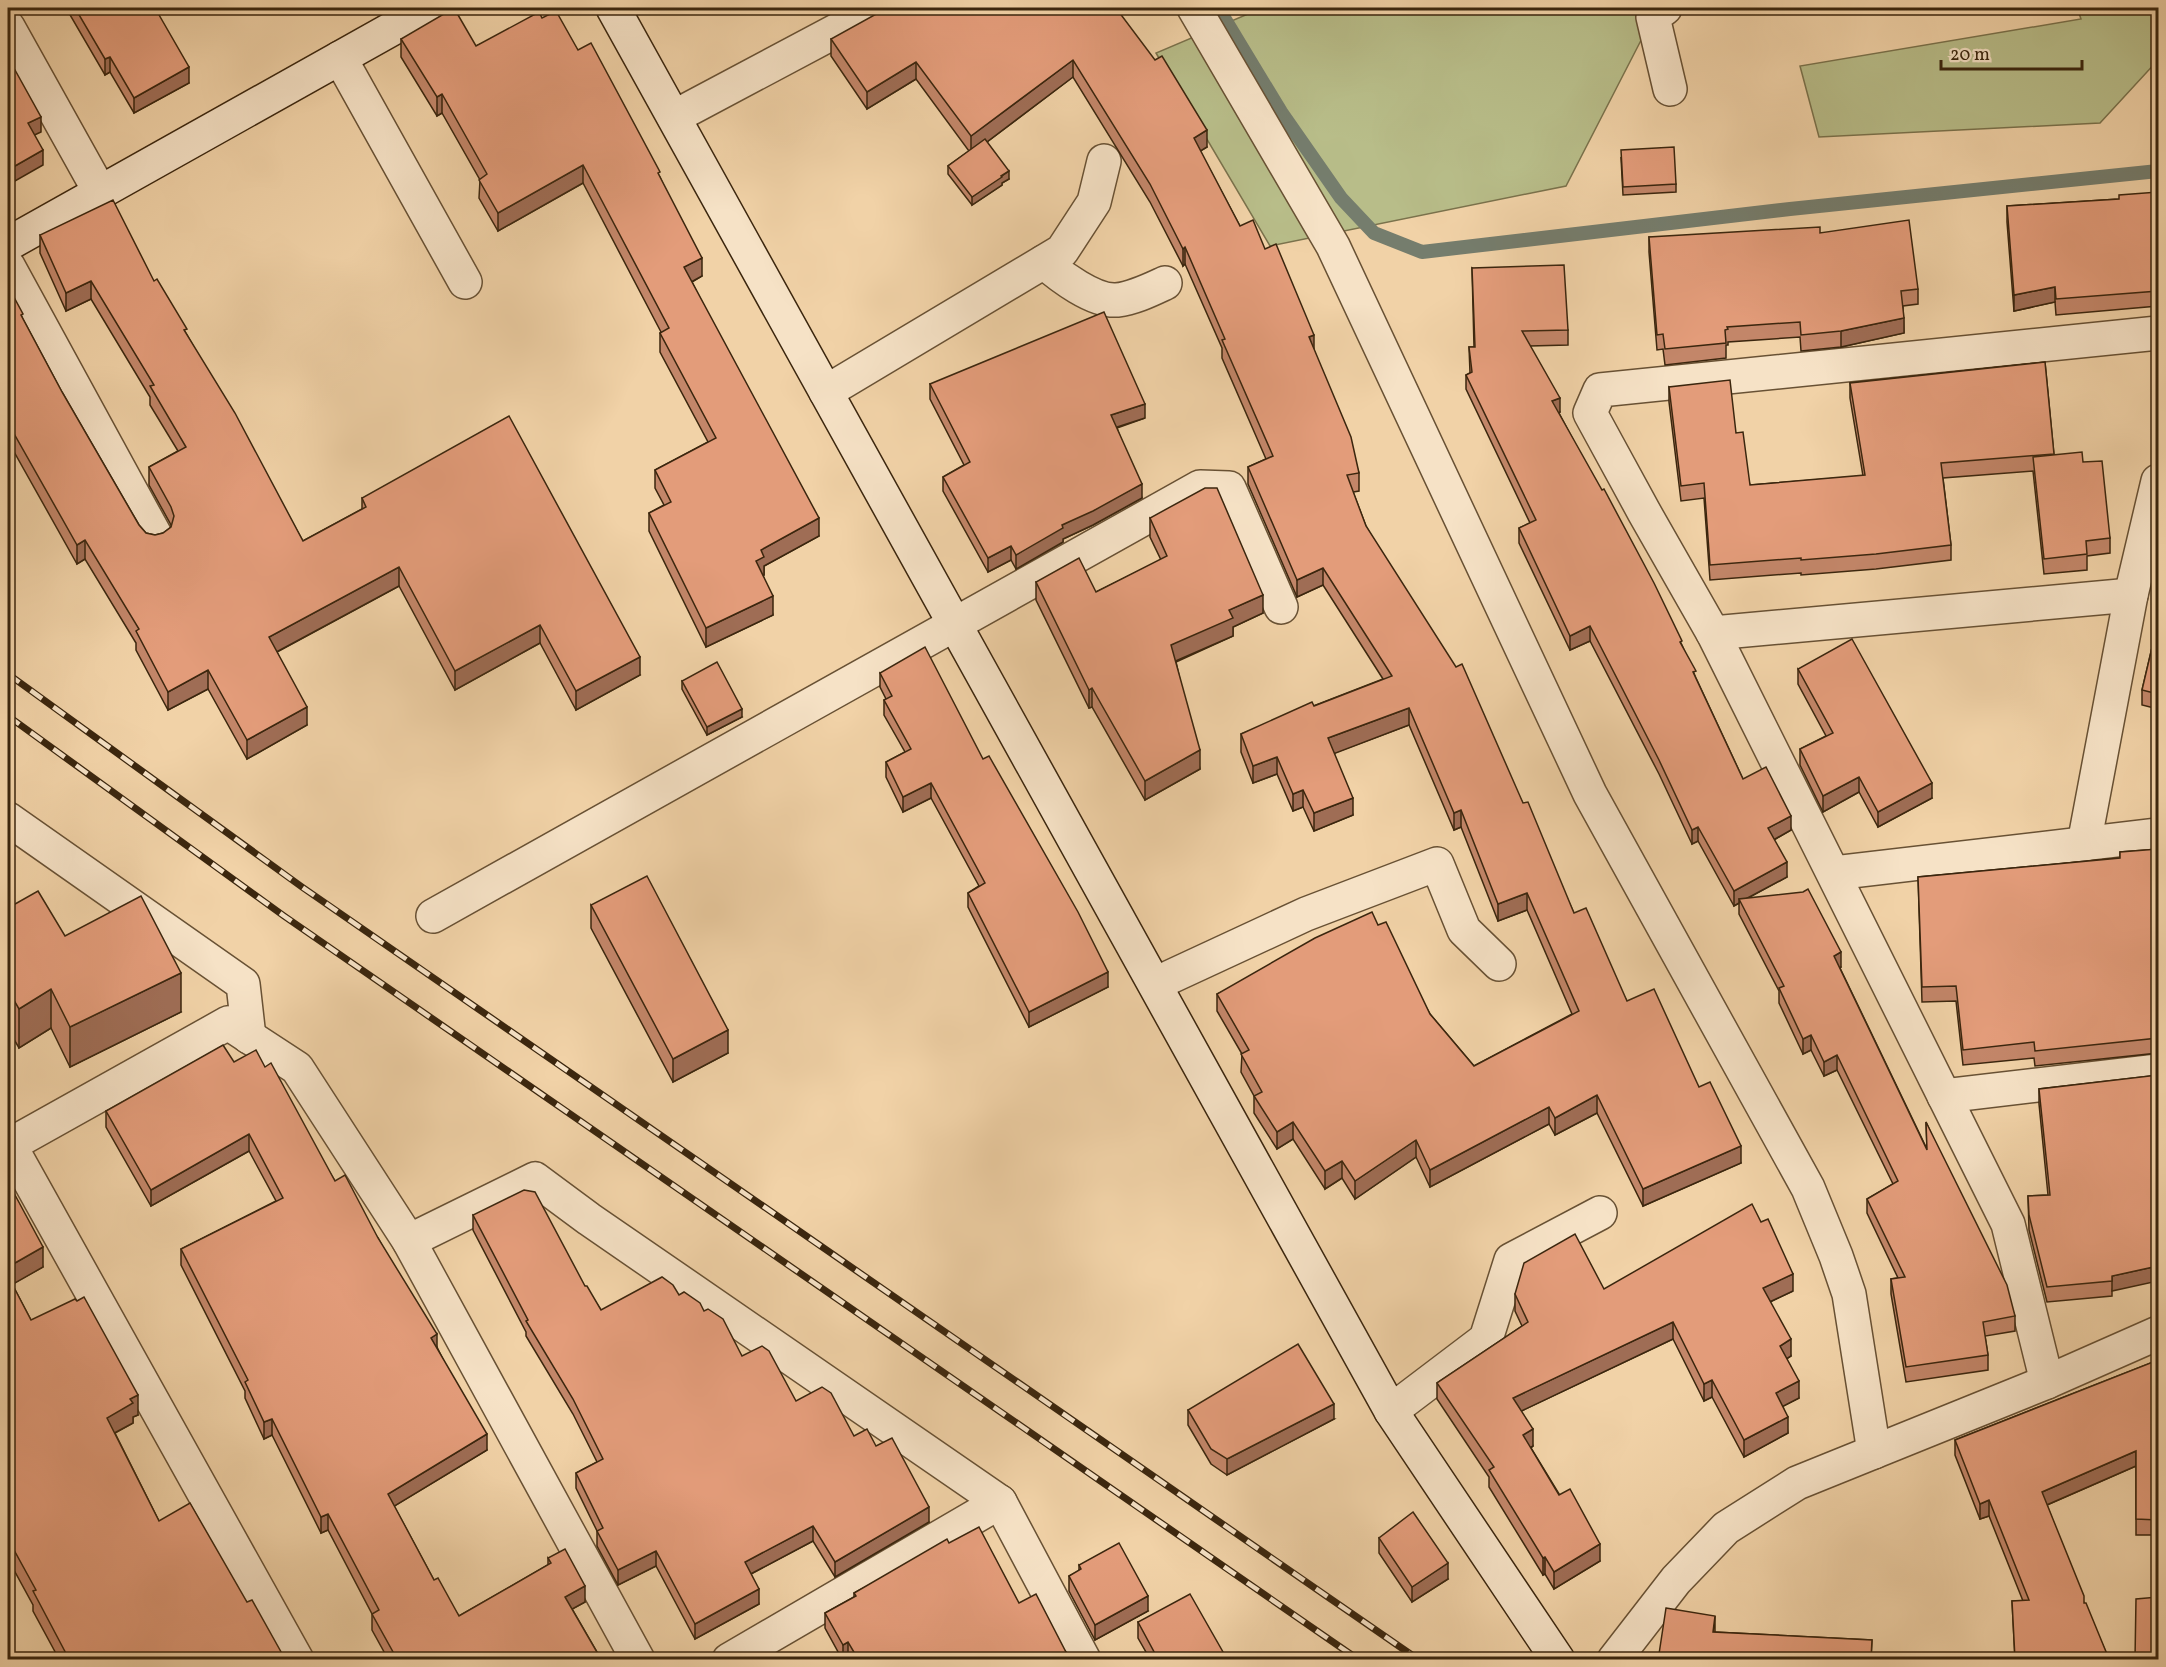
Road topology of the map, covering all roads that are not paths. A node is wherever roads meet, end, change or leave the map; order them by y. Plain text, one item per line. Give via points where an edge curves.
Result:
1 (429, 8) edge
2 (613, 8) edge
3 (879, 8) edge
4 (1194, 8) edge
5 (1665, 8) edge
6 (8, 27) edge
7 (340, 58) junction
8 (1670, 89) dead end
9 (674, 117) junction
10 (1104, 161) dead end
11 (100, 192) junction
12 (8, 244) edge
13 (1044, 262) junction
14 (8, 266) edge
15 (465, 282) dead end
16 (1166, 283) dead end
17 (2158, 333) edge
18 (826, 392) junction
19 (2158, 481) edge
20 (155, 535) edge
21 (2131, 595) junction
22 (1281, 607) dead end
23 (955, 624) junction
24 (1713, 633) junction
25 (8, 819) edge
26 (2158, 835) edge
27 (2084, 844) junction
28 (1834, 873) junction
29 (433, 916) dead end
30 (1499, 964) dead end
31 (1155, 984) junction
32 (249, 1037) junction
33 (2158, 1071) edge
34 (1944, 1096) junction
35 (8, 1145) edge
36 (1600, 1213) dead end
37 (409, 1241) junction
38 (2158, 1333) edge
39 (2047, 1382) junction
40 (1391, 1411) junction
41 (1874, 1452) junction
42 (1000, 1502) junction
43 (776, 1647) edge
44 (297, 1659) edge
45 (638, 1659) edge
46 (729, 1659) edge
47 (1084, 1659) edge
48 (1558, 1659) edge
49 (1614, 1659) edge

1 - 7 street
2 - 9 street
3 - 9 street
4 - 41 street via 1333,246 1590,794 1808,1188 1849,1294
5 - 8 street via 1653,17
6 - 11 street
7 - 11 street
7 - 15 street
9 - 18 street
10 - 13 street via 1094,202 1062,251
11 - 12 street
13 - 16 street via 1072,284 1114,300
13 - 18 street
14 - 20 street
17 - 24 street via 1600,390 1590,413
18 - 23 street
19 - 21 street
21 - 24 street
21 - 27 street
22 - 23 street via 1229,488 1200,487
23 - 29 street
23 - 31 street
24 - 28 street
25 - 32 street via 243,984
26 - 27 street
27 - 28 street
28 - 34 street
30 - 31 street via 1464,930 1437,864 1306,914
31 - 40 street
32 - 35 street via 228,1023
32 - 37 street via 297,1068
33 - 34 street
34 - 39 street via 2008,1224
35 - 44 street
36 - 40 street via 1511,1260 1486,1339
37 - 42 street via 535,1179
37 - 45 street
38 - 39 street
39 - 41 street
40 - 48 street
41 - 49 street via 1797,1483 1726,1528 1676,1580
42 - 43 street
42 - 47 street
43 - 46 street

